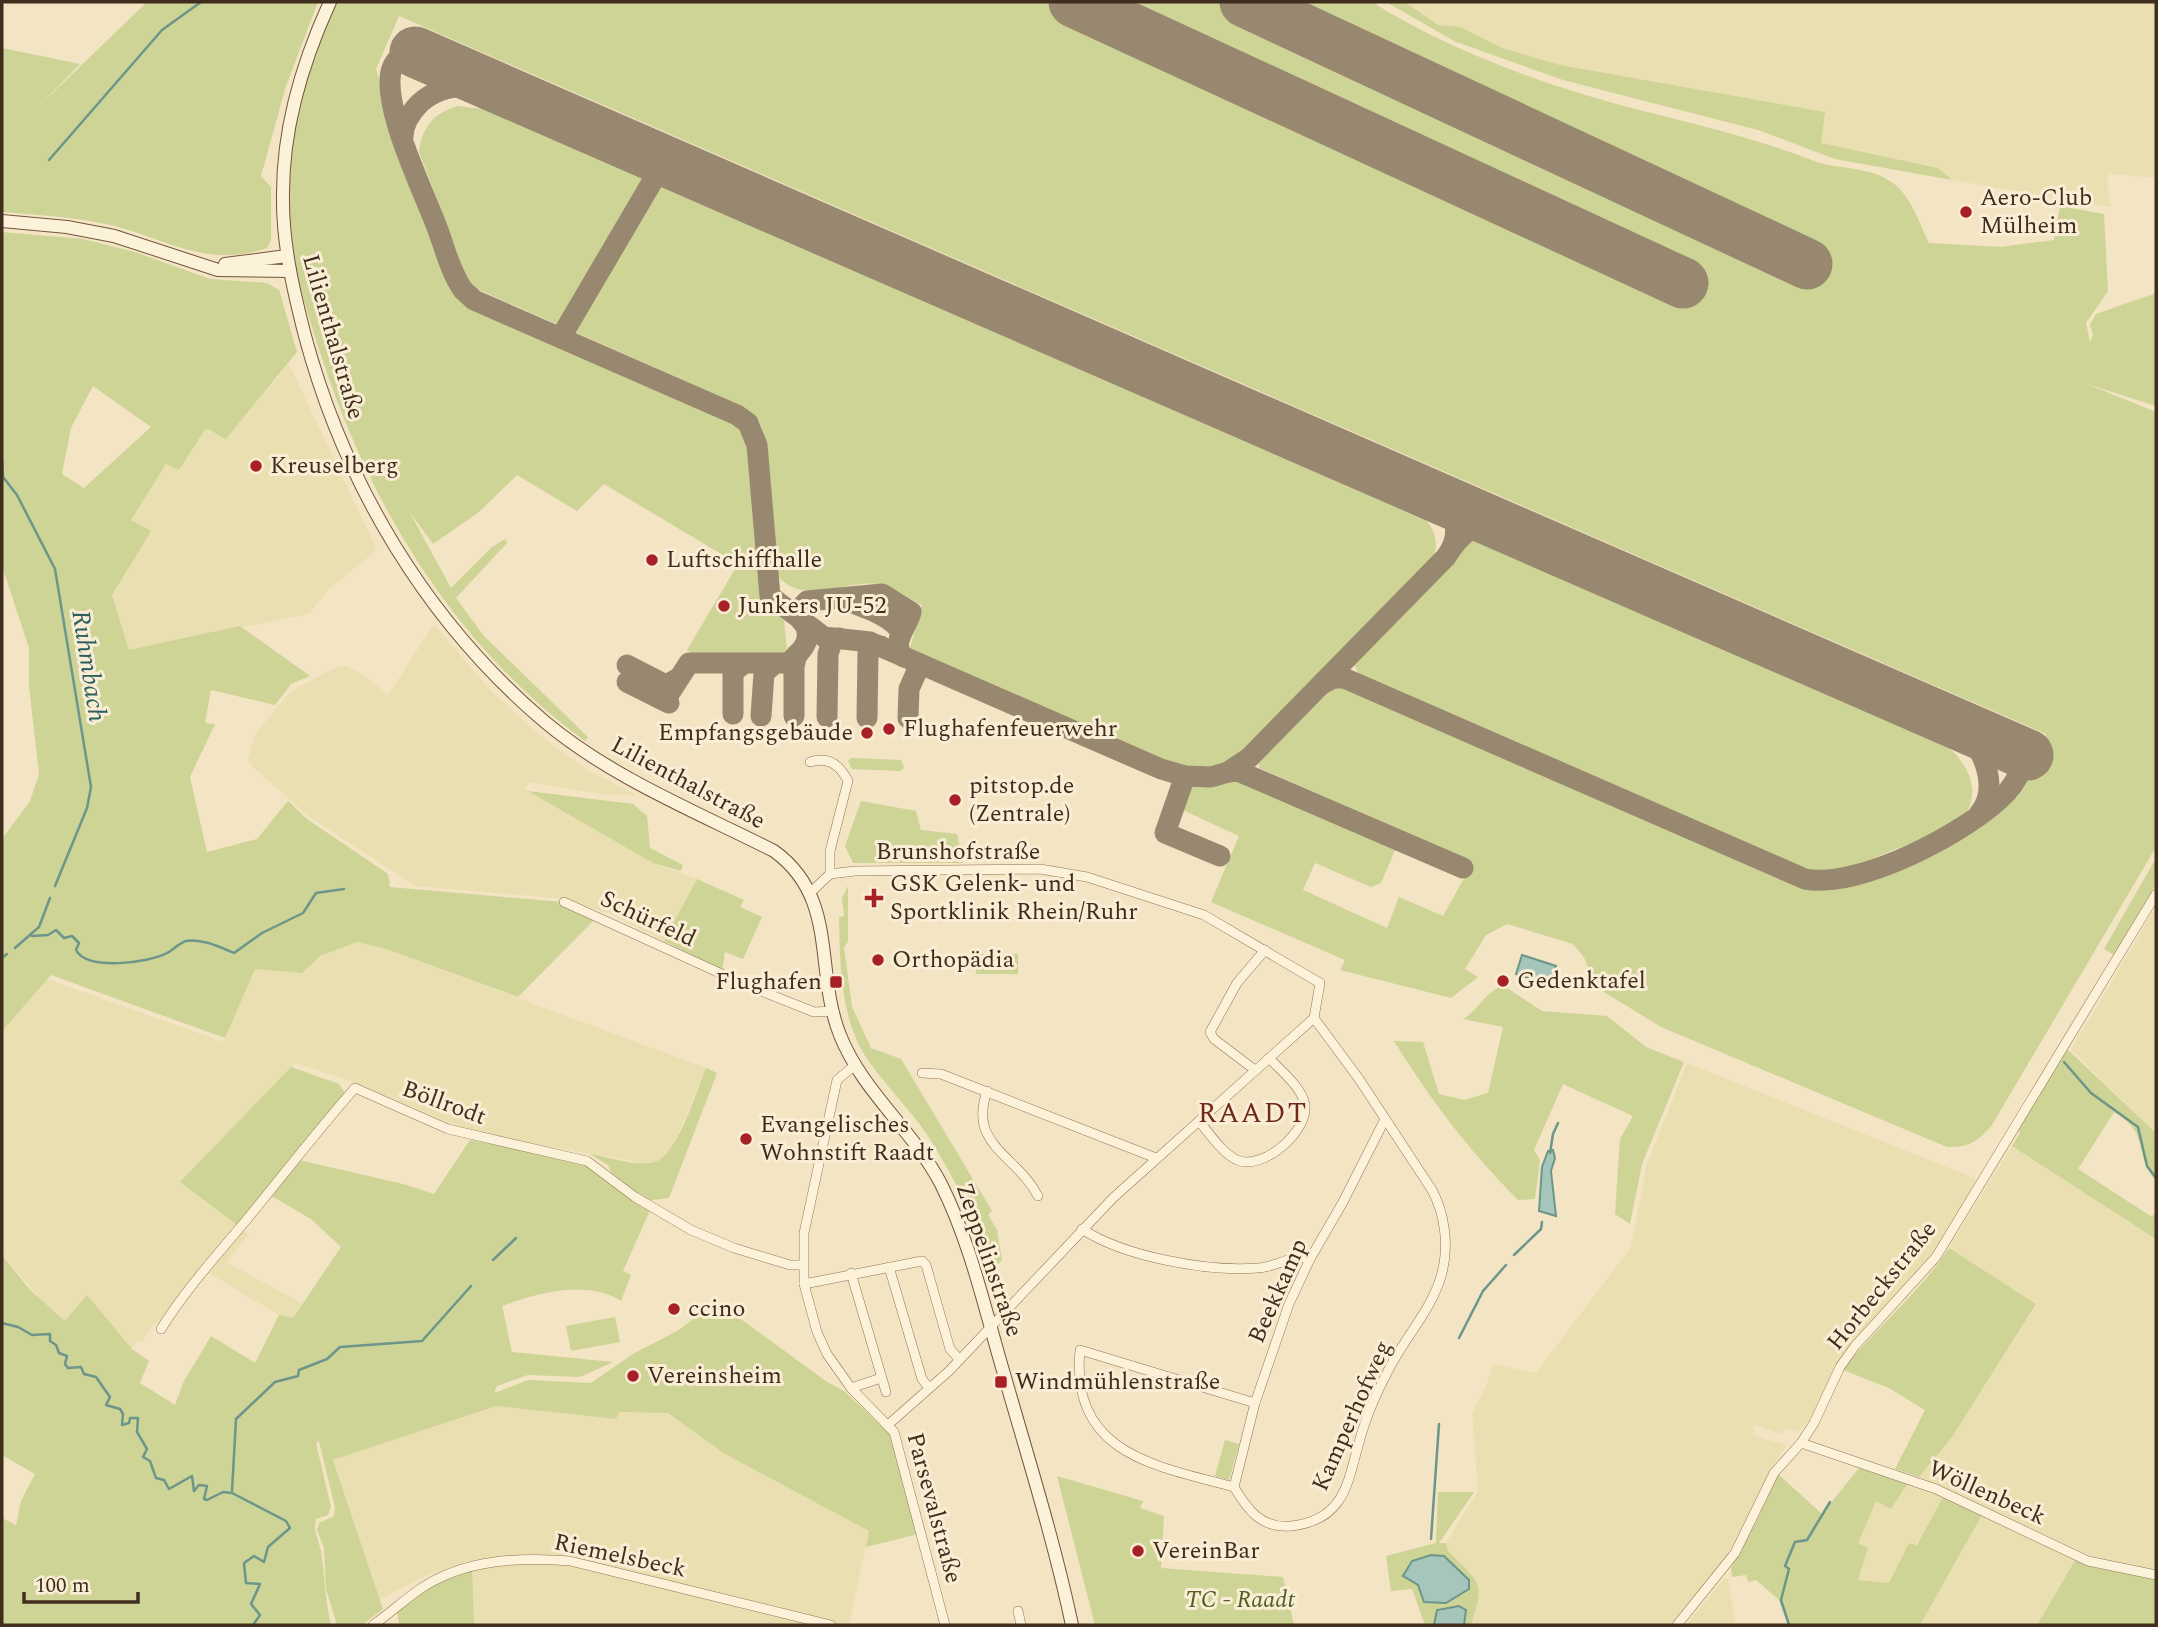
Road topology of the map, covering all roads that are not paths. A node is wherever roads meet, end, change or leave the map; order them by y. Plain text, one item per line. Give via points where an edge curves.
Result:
1 (330, 2) edge
2 (2, 221) edge
3 (287, 256) junction
4 (203, 265) junction
5 (290, 271) junction
6 (810, 762) dead end
7 (830, 874) junction
8 (811, 892) junction
9 (2156, 894) edge
10 (564, 901) dead end
11 (1265, 950) junction
12 (834, 1011) junction
13 (1314, 1018) junction
14 (1269, 1058) junction
15 (855, 1065) junction
16 (1255, 1070) junction
17 (922, 1073) dead end
18 (987, 1091) junction
19 (1199, 1121) junction
20 (1384, 1121) junction
21 (1156, 1158) junction
22 (1038, 1196) dead end
23 (1082, 1228) junction
24 (1310, 1259) junction
25 (802, 1265) junction
26 (889, 1267) junction
27 (851, 1273) junction
28 (804, 1284) junction
29 (991, 1327) junction
30 (161, 1329) dead end
31 (958, 1359) junction
32 (881, 1378) junction
33 (851, 1388) junction
34 (929, 1388) junction
35 (886, 1392) dead end
36 (1255, 1403) junction
37 (889, 1424) junction
38 (1801, 1443) junction
39 (1234, 1486) junction
40 (2156, 1575) edge
41 (1018, 1611) dead end
42 (373, 1625) edge
43 (831, 1625) edge
44 (945, 1625) edge
45 (1021, 1625) edge
46 (1072, 1625) edge
47 (1677, 1625) edge

1 - 3 main road, Lilienthalstraße via 305,65 288,133 282,193
2 - 4 main road via 114,236
3 - 4 main road
3 - 5 main road, Lilienthalstraße
4 - 5 main road via 218,270
5 - 8 main road, Lilienthalstraße via 320,387 356,477 396,549 452,626 518,698 580,748 774,851 799,872
6 - 7 street via 832,762 848,780 830,851
7 - 8 street
7 - 11 street, Brunshofstraße via 1040,869 1087,877 1204,915
8 - 12 main road, Zeppelinstraße
9 - 38 street, Horbeckstraße via 1936,1257 1855,1346
10 - 12 street, Schürfeld via 746,985 814,1012
11 - 13 street, Brunshofstraße via 1320,983
11 - 16 street via 1237,983 1210,1032
12 - 15 main road, Zeppelinstraße
13 - 14 street
13 - 20 street
14 - 16 street
14 - 19 street via 1305,1105 1300,1125 1270,1154 1261,1160 1238,1160
15 - 25 street, Parsevalstraße via 837,1080 809,1205
15 - 29 main road, Zeppelinstraße via 911,1135 940,1182 962,1233
16 - 19 street
17 - 18 street via 941,1074
18 - 21 street
18 - 22 street via 980,1118 986,1136 1029,1180
19 - 21 street
20 - 24 street, Beekkamp
20 - 39 street, Kamperhofweg via 1440,1206 1445,1253 1434,1294 1377,1393 1341,1499 1317,1520 1285,1526 1247,1510
21 - 23 street
23 - 24 street via 1157,1257 1212,1268 1264,1268 1298,1256
23 - 29 street
24 - 36 street, Beekkamp via 1289,1304
25 - 28 street, Parsevalstraße
25 - 30 street, Böllrodt via 734,1248 691,1230 587,1161 448,1129 355,1088 179,1300
26 - 27 street
26 - 31 street via 917,1260 926,1265 950,1349
26 - 34 street via 922,1379
27 - 28 street
27 - 32 street
28 - 33 street, Parsevalstraße via 817,1332
29 - 31 street
29 - 46 main road, Zeppelinstraße
31 - 34 street
32 - 33 street
32 - 35 street
33 - 37 street, Parsevalstraße
34 - 37 street
36 - 39 street, Beekkamp
36 - 39 street via 1080,1350 1085,1399 1112,1443 1151,1463
37 - 44 street, Parsevalstraße
38 - 40 street, Wöllenbeck via 1936,1489 2088,1561
38 - 47 street, Horbeckstraße via 1774,1473 1735,1553
41 - 45 street
42 - 43 street, Riemelsbeck via 439,1578 502,1560 533,1558 570,1561

